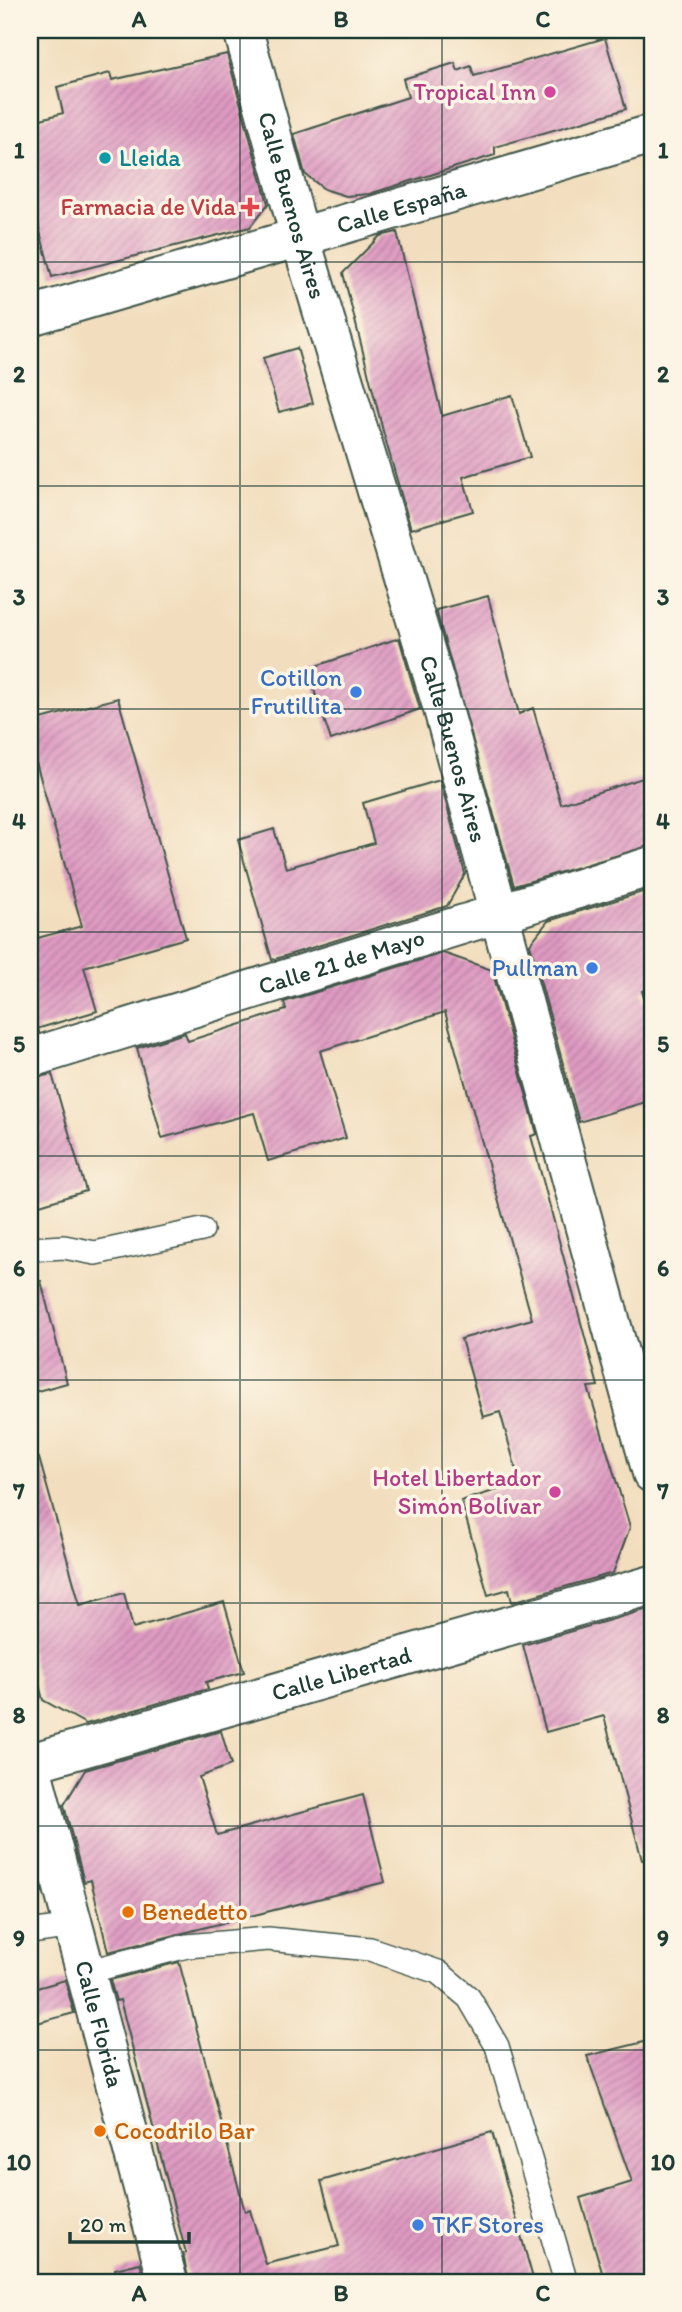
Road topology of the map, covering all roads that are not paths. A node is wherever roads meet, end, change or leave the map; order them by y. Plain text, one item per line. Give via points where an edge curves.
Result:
1 (243, 30) edge
2 (652, 134) edge
3 (300, 237) junction
4 (30, 316) edge
5 (652, 866) edge
6 (499, 912) junction
7 (30, 1058) edge
8 (202, 1230) dead end
9 (30, 1249) edge
10 (652, 1473) edge
11 (652, 1585) edge
12 (30, 1763) edge
13 (73, 1926) junction
14 (30, 1932) edge
15 (86, 1972) junction
16 (169, 2282) edge
17 (566, 2282) edge

1 - 3 street, Calle Buenos Aires
2 - 3 street, Calle España
3 - 4 street, Calle España
3 - 6 street, Calle Buenos Aires via 449,707
5 - 6 street, Calle 21 de Mayo
6 - 7 street, Calle 21 de Mayo
6 - 10 street, Calle Buenos Aires
8 - 9 lane via 95,1253 64,1247
11 - 12 street, Calle Libertad
12 - 13 street, Calle Florida
13 - 14 lane
13 - 15 street, Calle Florida
15 - 16 street, Calle Florida
15 - 17 lane via 187,1946 268,1939 370,1950 438,1972 469,1998 497,2046

